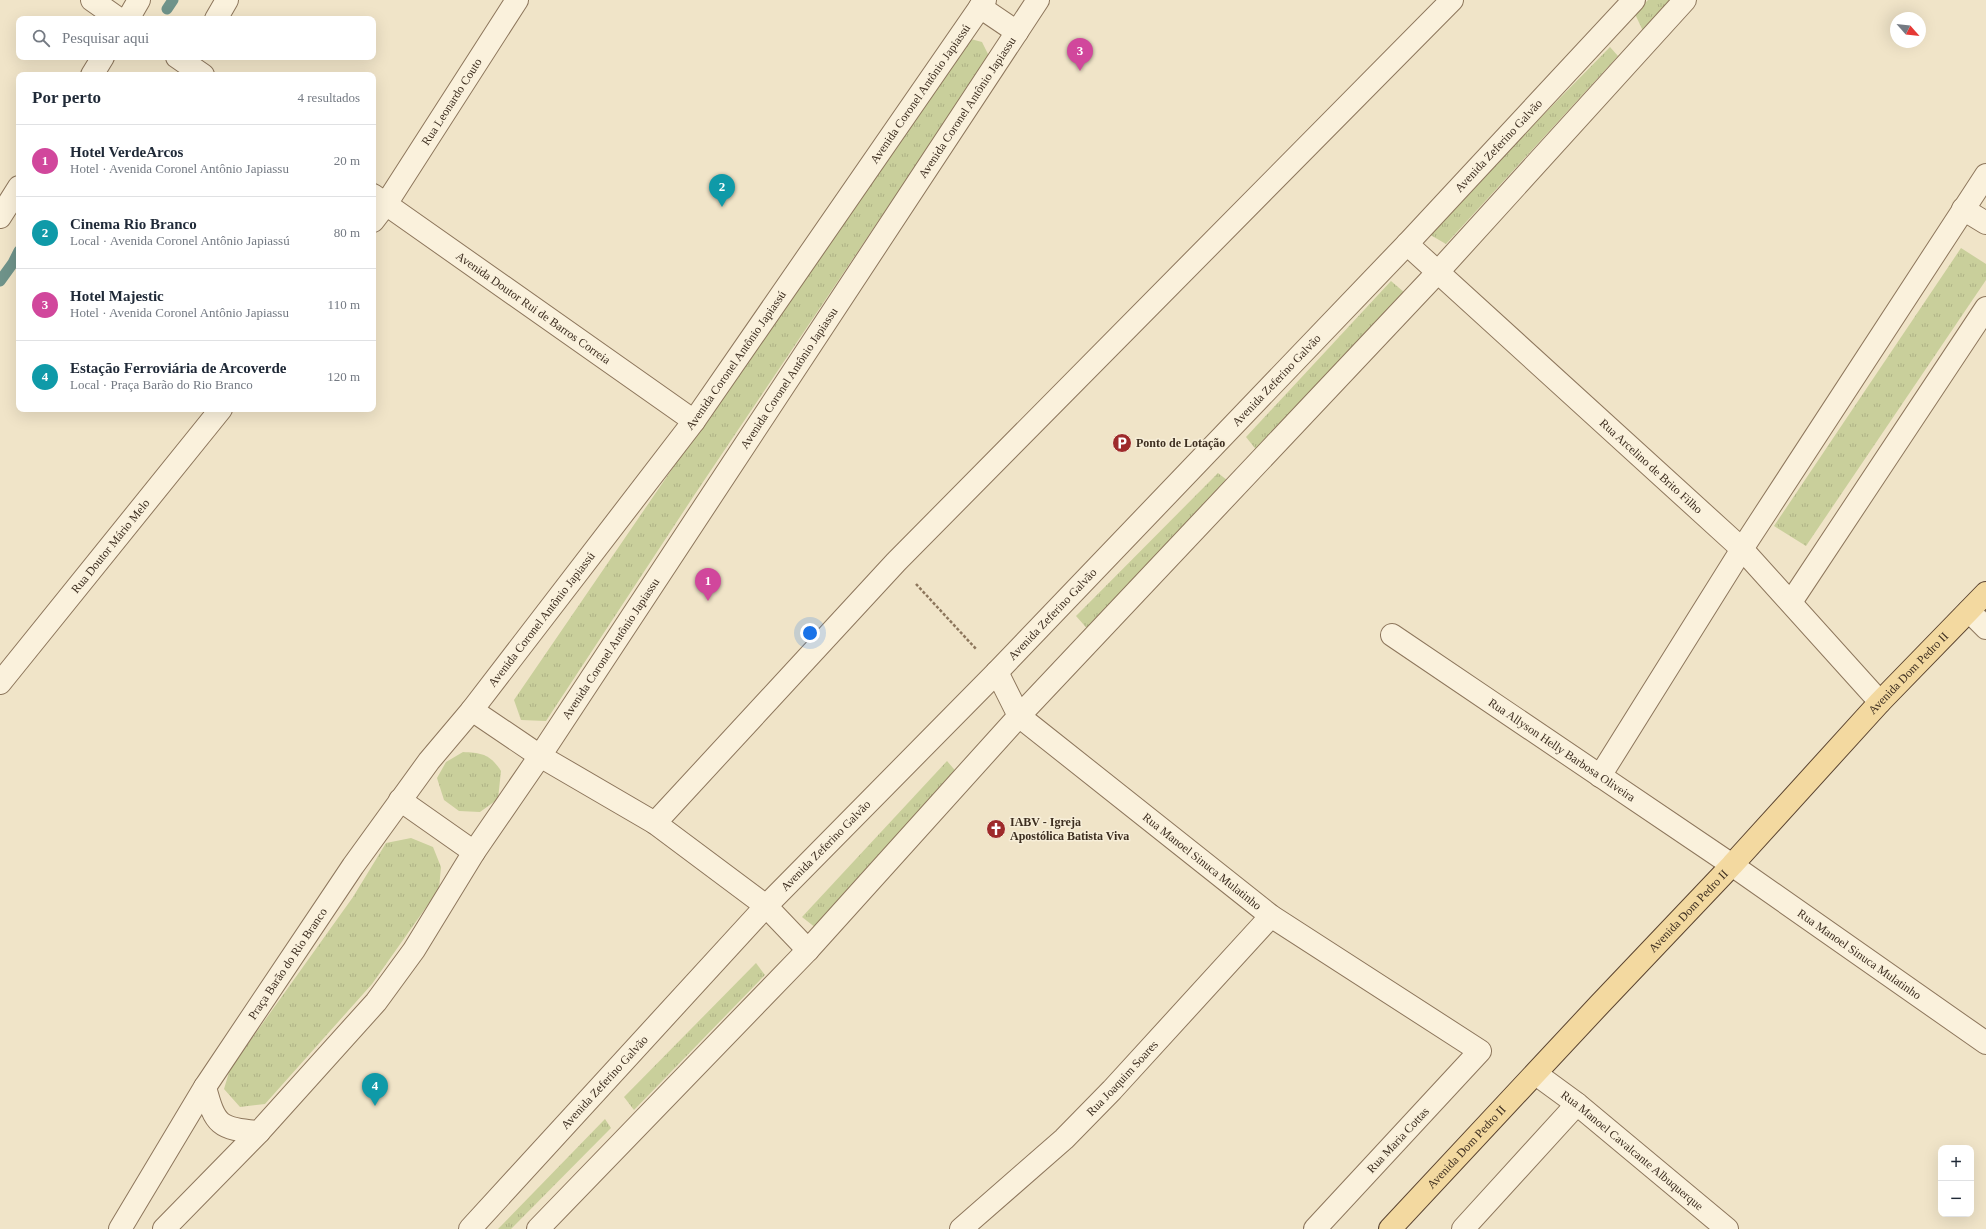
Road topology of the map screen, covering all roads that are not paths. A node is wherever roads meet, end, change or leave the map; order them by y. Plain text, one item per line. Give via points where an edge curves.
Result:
1 (92, 0) edge
2 (139, 0) edge
3 (227, 0) edge
4 (517, 0) edge
5 (1038, 0) edge
6 (1452, 0) edge
7 (1634, 0) edge
8 (1685, 0) edge
9 (983, 4) edge
10 (115, 16) edge
11 (130, 16) edge
12 (218, 16) edge
13 (1017, 32) junction
14 (101, 60) edge
15 (94, 72) edge
16 (1986, 175) edge
17 (16, 192) edge
18 (377, 206) edge
19 (1963, 209) junction
20 (0, 217) edge
21 (1986, 223) edge
22 (1407, 244) junction
23 (1437, 272) junction
24 (1986, 308) edge
25 (219, 412) edge
26 (694, 422) junction
27 (1742, 549) junction
28 (1986, 593) edge
29 (1791, 602) junction
30 (1969, 610) junction
31 (1986, 628) edge
32 (1392, 635) dead end
33 (997, 672) junction
34 (0, 683) edge
35 (1880, 702) junction
36 (472, 710) junction
37 (1019, 716) junction
38 (540, 756) junction
39 (1600, 776) junction
40 (400, 800) junction
41 (655, 823) junction
42 (474, 852) junction
43 (1732, 865) junction
44 (766, 906) junction
45 (1271, 916) junction
46 (808, 950) junction
47 (1986, 1044) edge
48 (1480, 1051) joint
49 (1536, 1074) junction
50 (205, 1087) junction
51 (1577, 1104) junction
52 (259, 1132) junction
53 (120, 1229) edge
54 (164, 1229) edge
55 (470, 1229) edge
56 (538, 1229) edge
57 (961, 1229) edge
58 (1315, 1229) edge
59 (1390, 1229) edge
60 (1463, 1229) edge
61 (1727, 1229) edge

1 - 10 street
2 - 11 street
3 - 12 street
4 - 18 street, Rua Leonardo Couto
5 - 13 street, Avenida Coronel Antônio Japiassu
6 - 41 street via 896,562
7 - 22 street, Avenida Zeferino Galvão
8 - 23 street
9 - 13 street
9 - 26 street, Avenida Coronel Antônio Japiassú
13 - 38 street, Avenida Coronel Antônio Japiassu
14 - 15 street
16 - 19 street
17 - 20 street
18 - 26 street, Avenida Doutor Rui de Barros Correia
19 - 21 street
19 - 27 street
22 - 23 street, Rua Arcelino de Brito Filho
22 - 33 street, Avenida Zeferino Galvão
23 - 27 street, Rua Arcelino de Brito Filho
23 - 37 street
24 - 29 street
25 - 34 street, Rua Doutor Mário Melo
26 - 36 street, Avenida Coronel Antônio Japiassú
27 - 29 street, Rua Arcelino de Brito Filho
27 - 39 street
28 - 30 main road, Avenida Dom Pedro II
29 - 35 street, Rua Arcelino de Brito Filho
30 - 31 street
30 - 35 main road, Avenida Dom Pedro II
32 - 39 street, Rua Allyson Helly Barbosa Oliveira
33 - 37 street, Rua Manoel Sinuca Mulatinho
33 - 44 street, Avenida Zeferino Galvão
35 - 43 main road, Avenida Dom Pedro II
36 - 38 street
36 - 40 street, Praça Barão do Rio Branco
37 - 45 street, Rua Manoel Sinuca Mulatinho
37 - 46 street
38 - 41 street
38 - 42 street
39 - 43 street, Rua Allyson Helly Barbosa Oliveira
40 - 42 street
40 - 50 street, Praça Barão do Rio Branco via 313,924
41 - 44 street
42 - 52 street via 414,950 376,1002
43 - 47 street, Rua Manoel Sinuca Mulatinho
43 - 49 main road, Avenida Dom Pedro II
44 - 46 street
44 - 55 street, Avenida Zeferino Galvão
45 - 48 street, Rua Manoel Sinuca Mulatinho
45 - 57 street, Rua Joaquim Soares via 1117,1085 1064,1139
46 - 56 street
48 - 58 street, Rua Maria Cottas
49 - 51 street, Rua Manoel Cavalcante Albuquerque
49 - 59 main road, Avenida Dom Pedro II
50 - 52 street via 211,1111 220,1124 238,1130
50 - 53 street, Praça Barão do Rio Branco
51 - 60 street
51 - 61 street, Rua Manoel Cavalcante Albuquerque
52 - 54 street

